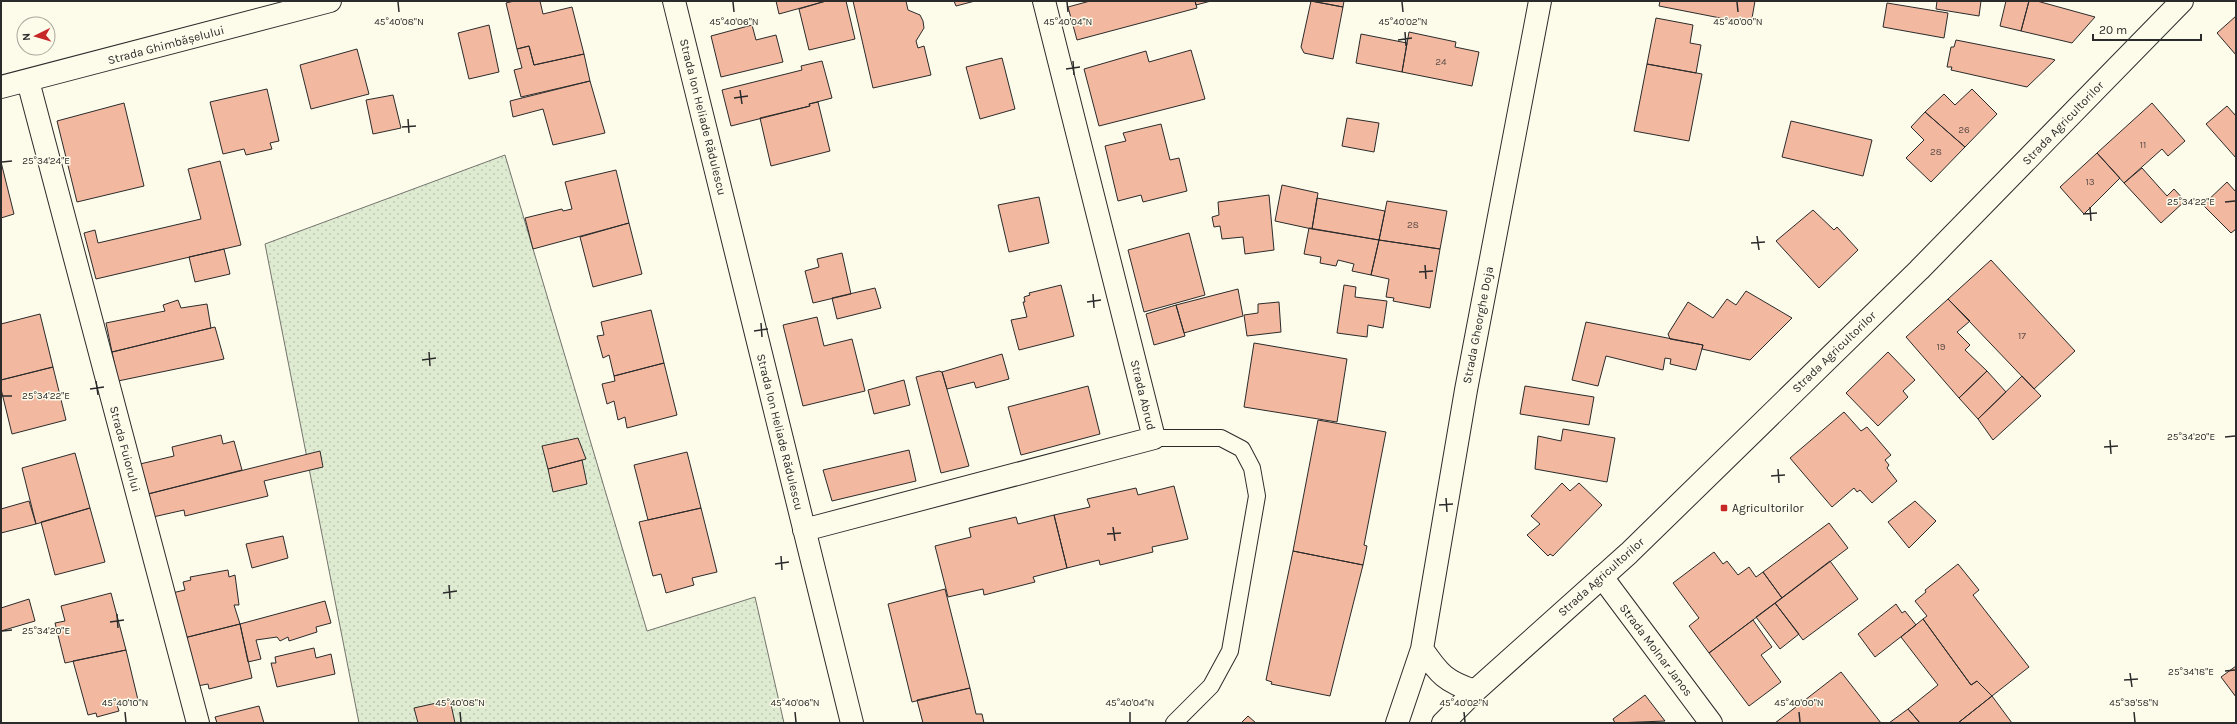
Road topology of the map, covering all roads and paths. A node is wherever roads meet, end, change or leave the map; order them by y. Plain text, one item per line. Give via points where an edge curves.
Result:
1 (330, 1) edge
2 (674, 1) edge
3 (1044, 1) edge
4 (1540, 1) edge
5 (2182, 1) edge
6 (28, 81) junction
7 (1, 87) edge
8 (1154, 438) junction
9 (804, 530) junction
10 (1602, 577) junction
11 (1422, 649) junction
12 (1475, 691) junction
13 (198, 723) edge
14 (852, 723) edge
15 (1174, 723) edge
16 (1397, 723) edge
17 (1443, 723) edge
18 (1711, 723) edge

1 - 6 street, Strada Ghimbășelului
2 - 9 street, Strada Ion Heliade Rădulescu
3 - 8 street, Strada Abrud
4 - 11 street, Strada Gheorghe Doja via 1466,390
5 - 10 street, Strada Agricultorilor via 1919,270 1630,553
6 - 7 street, Strada Ghimbășelului
6 - 13 street, Strada Fuiorului
8 - 9 street, Strada Abrud
8 - 15 lane via 1221,438 1242,449 1252,468 1257,496 1230,651 1211,686
9 - 14 street, Strada Ion Heliade Rădulescu
10 - 12 street, Strada Agricultorilor
10 - 18 street, Strada Molnar Janos
11 - 12 street via 1438,672 1457,685
11 - 16 street, Strada Gheorghe Doja
12 - 17 street, Strada Agricultorilor

